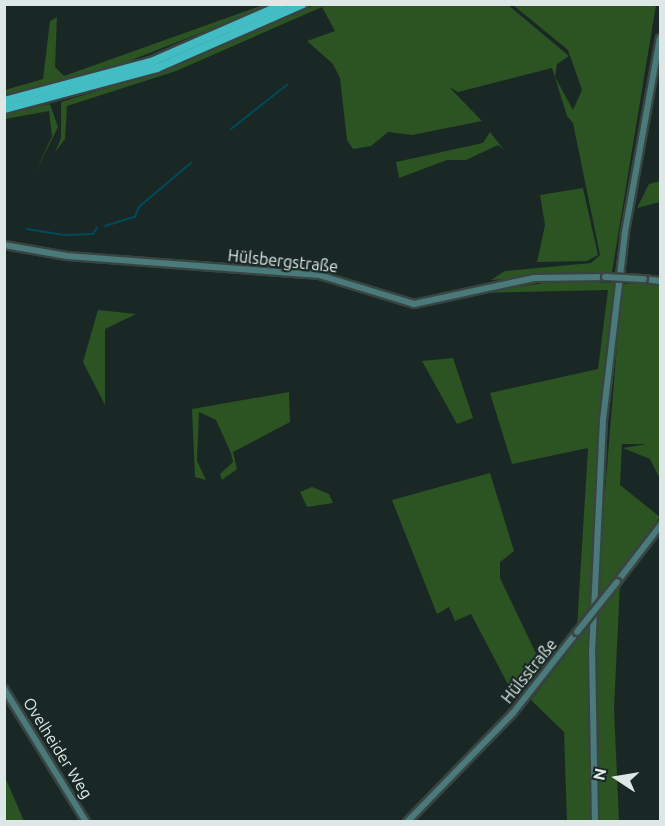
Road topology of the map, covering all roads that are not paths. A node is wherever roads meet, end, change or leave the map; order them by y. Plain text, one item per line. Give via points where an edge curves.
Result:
1 (284, 4) edge
2 (303, 4) edge
3 (660, 38) edge
4 (4, 101) edge
5 (4, 109) edge
6 (4, 245) edge
7 (660, 281) edge
8 (660, 526) edge
9 (4, 689) edge
10 (87, 822) edge
11 (407, 822) edge
12 (595, 822) edge

1 - 4 highway via 142,65
2 - 5 highway via 138,75
3 - 12 street via 625,232 603,420 592,653
6 - 7 street, Hülsbergstraße, bridge via 67,256 320,275 414,304 534,278
8 - 11 street, Hülsstraße, bridge via 513,713
9 - 10 street, Ovelheider Weg

